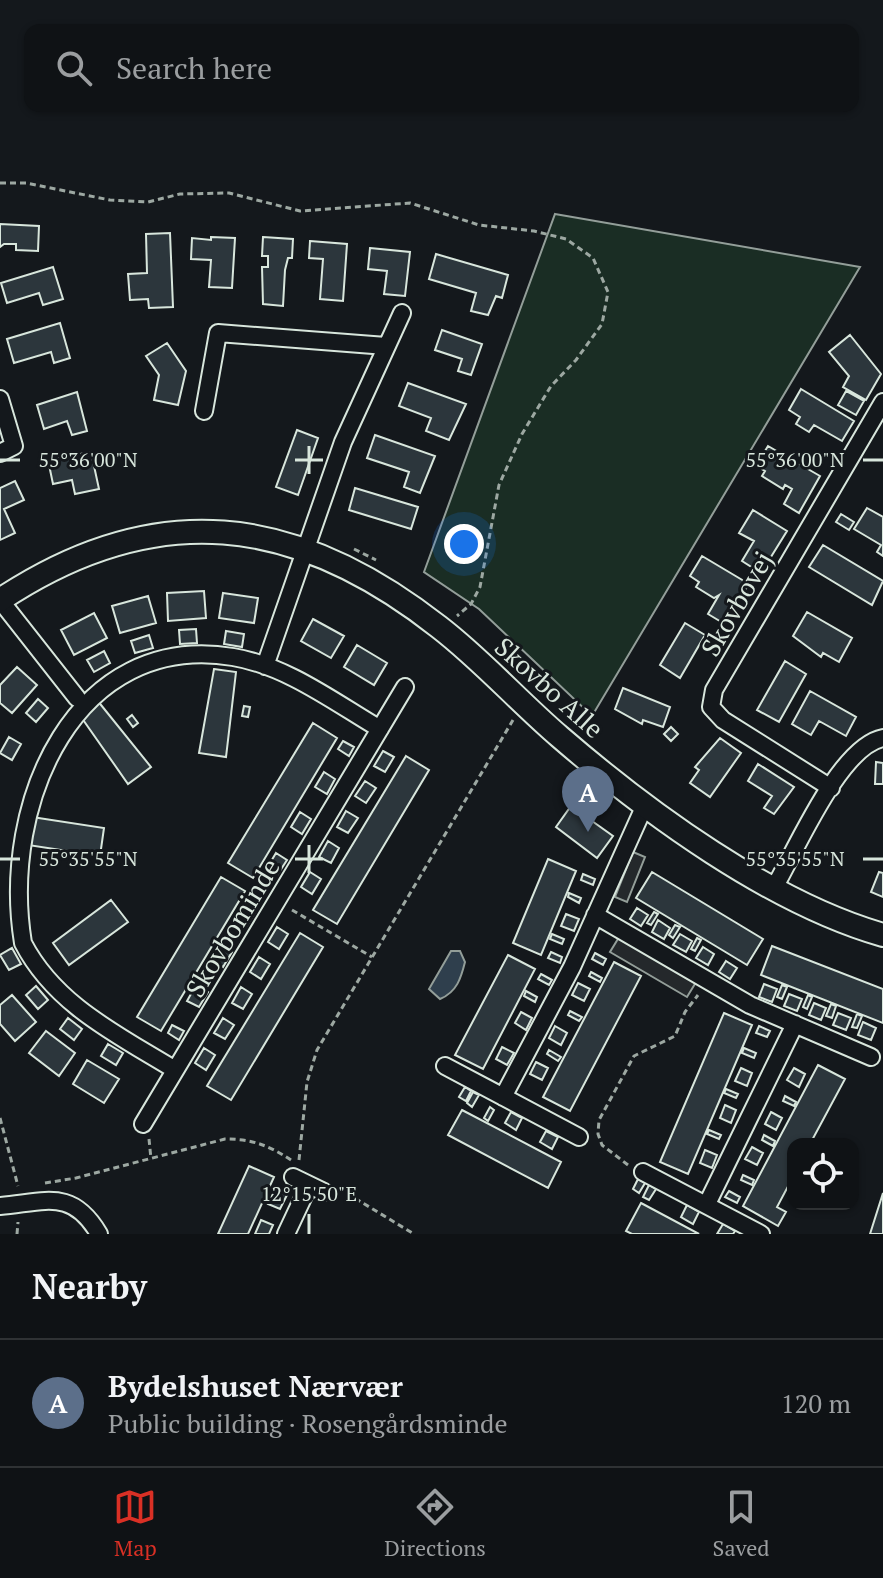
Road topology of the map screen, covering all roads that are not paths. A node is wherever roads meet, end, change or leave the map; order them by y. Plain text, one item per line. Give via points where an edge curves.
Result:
1 (402, 313) dead end
2 (386, 346) junction
3 (0, 399) edge
4 (883, 402) edge
5 (204, 411) dead end
6 (0, 453) edge
7 (306, 549) junction
8 (0, 600) edge
9 (265, 666) junction
10 (405, 687) dead end
11 (77, 698) junction
12 (380, 729) junction
13 (40, 737) dead end
14 (883, 738) edge
15 (831, 788) junction
16 (645, 805) junction
17 (3, 877) dead end
18 (774, 888) junction
19 (595, 915) junction
20 (883, 935) edge
21 (795, 1024) junction
22 (871, 1057) dead end
23 (445, 1066) dead end
24 (175, 1070) junction
25 (503, 1097) junction
26 (143, 1124) dead end
27 (579, 1137) dead end
28 (296, 1170) road end
29 (643, 1172) road end
30 (707, 1204) junction
31 (0, 1206) edge
32 (99, 1234) edge
33 (286, 1234) edge
34 (761, 1234) edge

1 - 2 street
2 - 5 street via 218,333
2 - 7 street via 343,442
3 - 6 street via 14,446
4 - 15 street, Skovbovej via 714,690 711,707 723,720
7 - 8 street, Skovbo Alle via 254,535 146,535 94,549 45,571
7 - 9 street
7 - 16 street, Skovbo Alle via 364,576 441,628 559,736
8 - 11 street
9 - 11 street via 233,657 167,657 115,675
9 - 12 street
10 - 12 street, Skovbominde
11 - 13 street
12 - 24 street, Skovbominde
14 - 15 street via 870,740 858,751
15 - 18 street
16 - 18 street, Skovbo Alle
16 - 19 street
17 - 24 street via 14,922 42,973 93,1020
18 - 20 street, Skovbo Alle
19 - 21 street via 706,982
19 - 25 street
21 - 22 street
21 - 30 street
23 - 25 street
24 - 26 street, Skovbominde
25 - 27 street
28 - 33 street via 323,1188
29 - 30 street
30 - 34 street
31 - 32 street via 18,1195 74,1203

